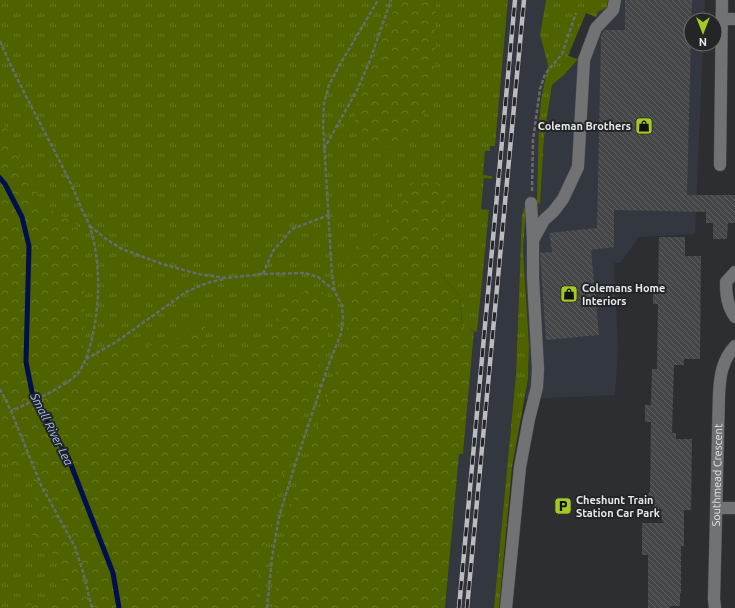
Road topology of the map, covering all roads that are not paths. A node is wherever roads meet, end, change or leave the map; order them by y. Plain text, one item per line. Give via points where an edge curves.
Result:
1 (615, 0) edge
2 (722, 0) edge
3 (722, 12) edge
4 (723, 19) edge
5 (735, 20) edge
6 (722, 52) edge
7 (720, 165) dead end
8 (531, 203) road end
9 (533, 240) junction
10 (735, 272) edge
11 (735, 317) edge
12 (735, 346) edge
13 (717, 508) junction
14 (735, 508) edge
15 (506, 608) edge
16 (716, 608) edge

1 - 9 street via 613,10 596,28 584,60 578,167 563,199 544,220
2 - 3 street
4 - 5 street
6 - 7 street
8 - 9 street
9 - 15 street via 538,369 520,467
10 - 11 street via 726,282 726,296
12 - 13 street, Southmead Crescent via 727,357 720,377
13 - 14 street
13 - 16 street, Southmead Crescent via 714,599

